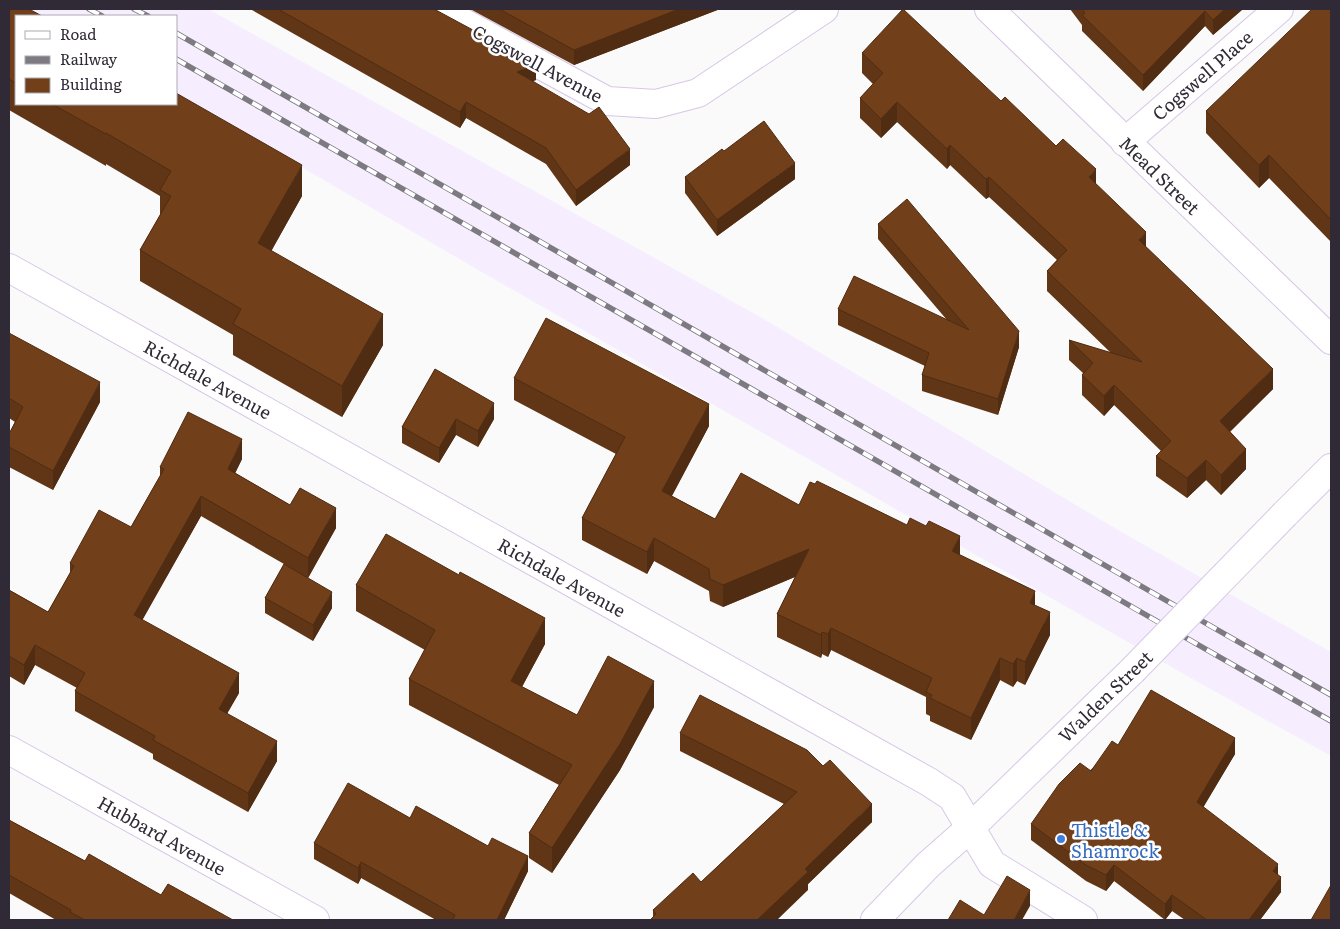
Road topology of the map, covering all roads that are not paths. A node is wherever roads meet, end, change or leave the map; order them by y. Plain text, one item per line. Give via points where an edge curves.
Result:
1 (438, 9) edge
2 (824, 9) edge
3 (989, 9) edge
4 (1279, 9) edge
5 (1125, 142) junction
6 (9, 268) edge
7 (1331, 340) edge
8 (1331, 468) edge
9 (9, 750) edge
10 (970, 828) junction
11 (315, 920) edge
12 (875, 920) edge
13 (1084, 920) edge

1 - 2 street, Cogswell Avenue via 607,101 656,104 698,93
3 - 5 street, Mead Street
4 - 5 street, Cogswell Place
5 - 7 street, Mead Street
6 - 10 street, Richdale Avenue via 929,782 952,797
8 - 10 street, Walden Street, bridge via 1132,671
9 - 11 street, Hubbard Avenue
10 - 12 street, Walden Street via 928,865
10 - 13 street, Richdale Avenue via 992,864

